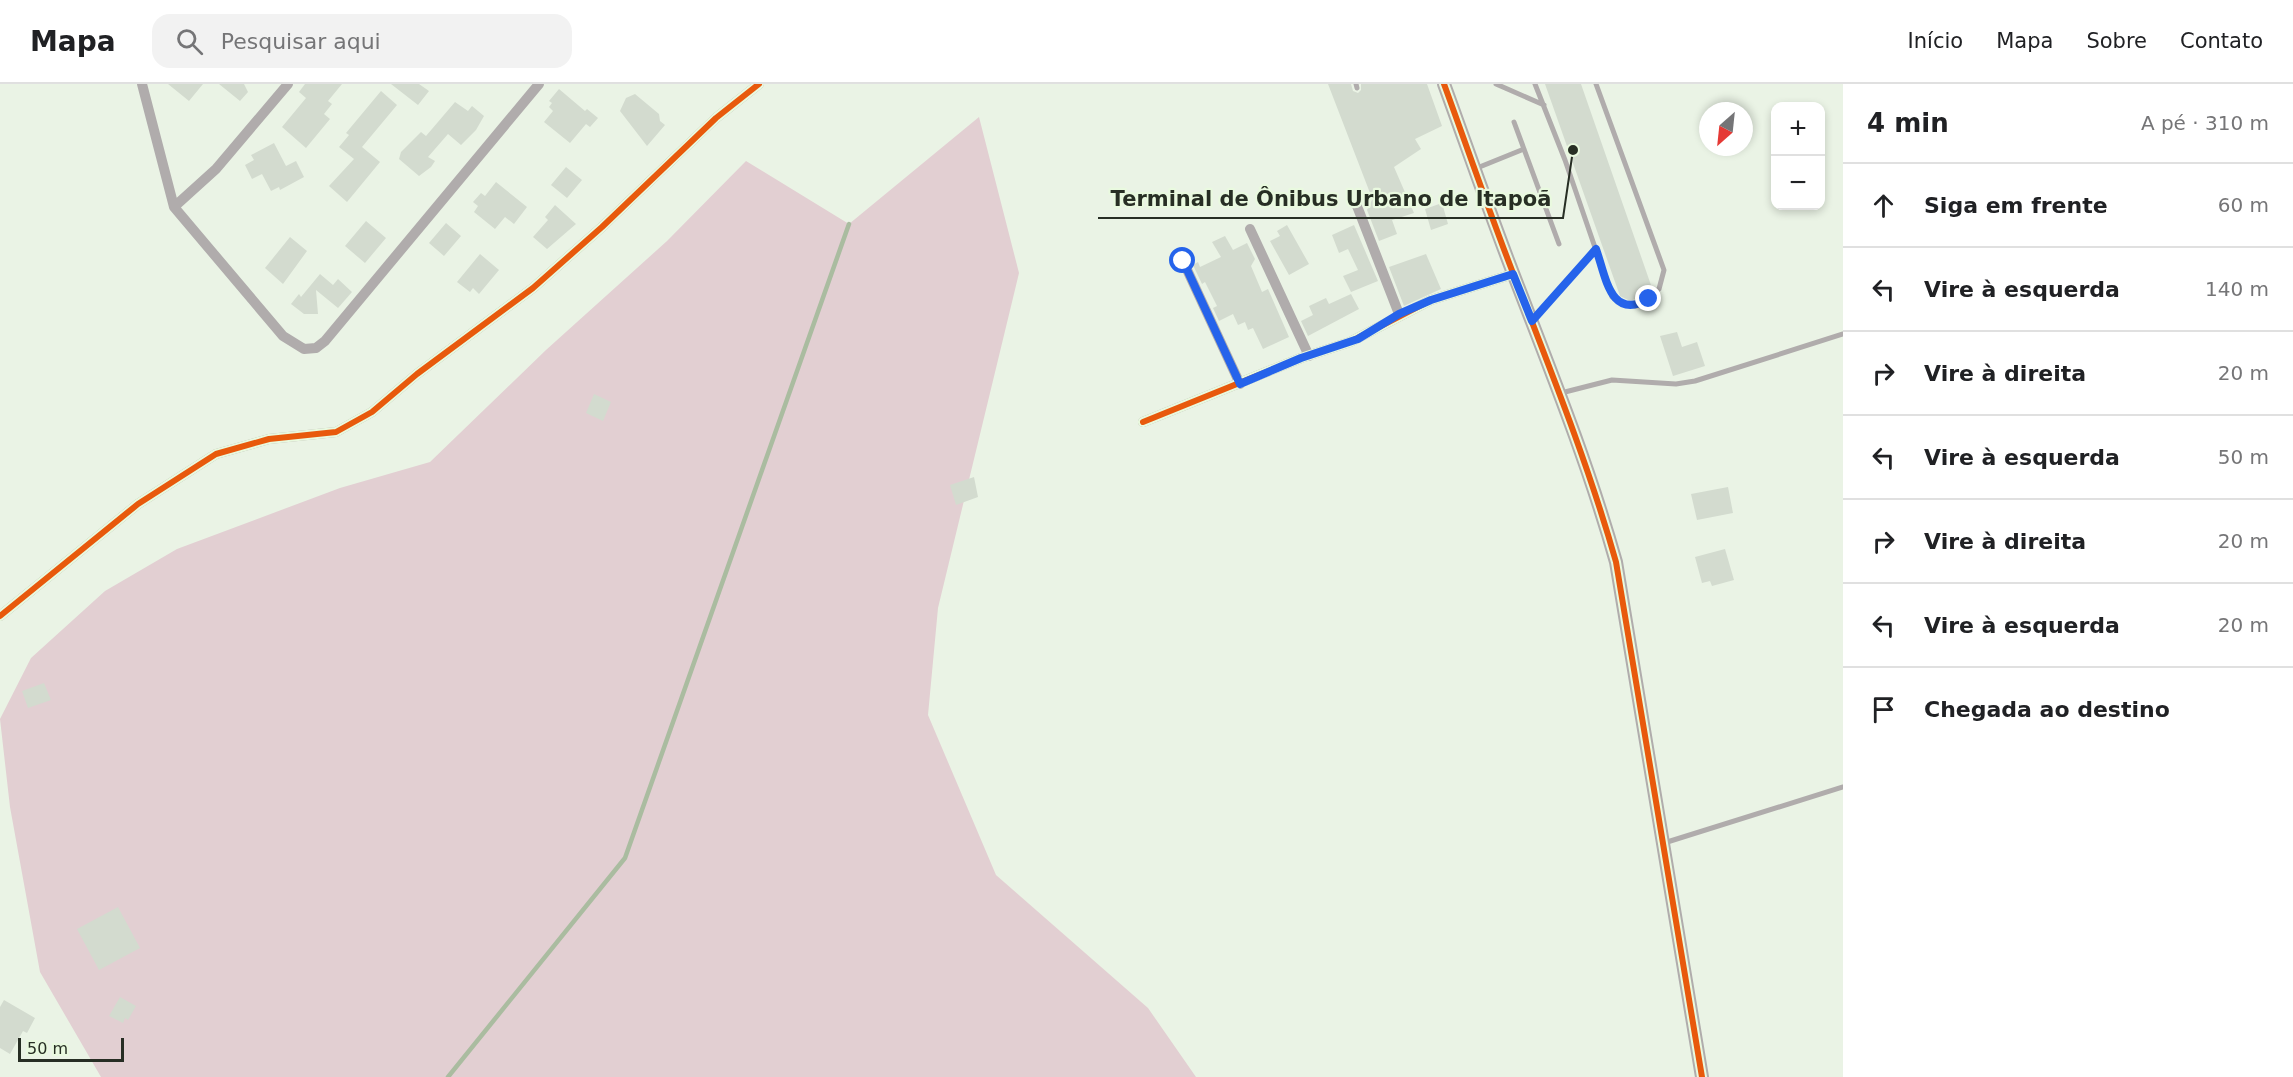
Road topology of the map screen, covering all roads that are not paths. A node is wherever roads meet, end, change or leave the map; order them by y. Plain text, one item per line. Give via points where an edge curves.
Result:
1 (142, 84) edge
2 (288, 84) edge
3 (538, 84) edge
4 (759, 84) edge
5 (1444, 84) edge
6 (1496, 84) edge
7 (1535, 84) edge
8 (1596, 84) edge
9 (1544, 105) junction
10 (1515, 122) dead end
11 (1524, 149) junction
12 (1475, 169) junction
13 (1357, 206) dead end
14 (174, 207) junction
15 (1250, 229) dead end
16 (1559, 244) dead end
17 (1596, 249) junction
18 (1183, 261) dead end
19 (1513, 274) junction
20 (1399, 314) junction
21 (1532, 321) junction
22 (1843, 334) edge
23 (1309, 356) junction
24 (1240, 384) junction
25 (1561, 393) junction
26 (1143, 422) dead end
27 (0, 616) edge
28 (1843, 787) edge
29 (1664, 843) junction
30 (1702, 1077) edge

1 - 14 street
2 - 14 street via 216,169
3 - 14 street via 316,348 304,350 283,336
4 - 27 street via 716,117 533,288 364,418 336,432 269,439 216,454 138,504
5 - 12 street
6 - 9 lane
7 - 9 lane
8 - 17 lane via 1664,270 1659,289 1636,306 1624,305 1612,297
9 - 17 lane
10 - 11 lane
11 - 12 lane
11 - 16 lane
12 - 19 street
13 - 20 street
15 - 23 street
17 - 21 lane
18 - 24 street
19 - 20 street via 1460,289
19 - 21 street
20 - 23 street via 1358,339
21 - 25 street
22 - 25 lane via 1695,381 1676,384 1612,380
23 - 24 street
24 - 26 street
25 - 29 street via 1616,562
28 - 29 lane
29 - 30 street

